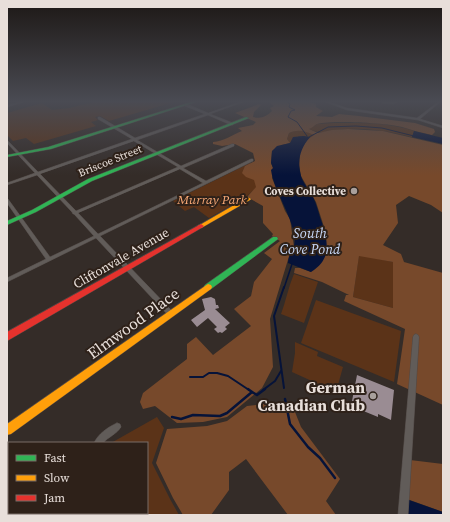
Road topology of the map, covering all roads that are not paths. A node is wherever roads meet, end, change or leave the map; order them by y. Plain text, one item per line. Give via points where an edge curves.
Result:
1 (173, 126) edge
2 (226, 126) edge
3 (114, 127) joint
4 (134, 140) junction
5 (7, 141) edge
6 (233, 144) dead end
7 (19, 154) junction
8 (157, 154) junction
9 (7, 156) edge
10 (252, 160) dead end
11 (179, 167) junction
12 (38, 173) junction
13 (206, 183) junction
14 (7, 184) edge
15 (60, 197) junction
16 (248, 199) dead end
17 (7, 200) edge
18 (74, 213) junction
19 (19, 218) junction
20 (7, 223) edge
21 (97, 237) junction
22 (275, 239) dead end
23 (49, 260) junction
24 (128, 268) junction
25 (7, 280) edge
26 (170, 313) junction
27 (7, 337) edge
28 (416, 337) dead end
29 (118, 427) dead end
30 (7, 430) edge
31 (99, 442) edge
32 (403, 515) edge

1 - 4 street
2 - 8 street, Briscoe Street
3 - 4 street
3 - 7 street via 49,148
4 - 8 street
4 - 12 street
5 - 7 street
6 - 11 street
7 - 9 street
7 - 12 street
8 - 11 street
8 - 15 street, Briscoe Street via 90,180
10 - 13 street
11 - 13 street
11 - 18 street
12 - 14 street
12 - 15 street
13 - 21 street
15 - 18 street
15 - 19 street, Briscoe Street
16 - 24 street, Cliftonvale Avenue
17 - 19 street
18 - 21 street
19 - 20 street, Briscoe Street
19 - 23 street
21 - 23 street
21 - 24 street
22 - 26 street, Elmwood Place
23 - 25 street
24 - 26 street
24 - 27 street, Cliftonvale Avenue
26 - 30 street, Elmwood Place
28 - 32 street
29 - 31 street

